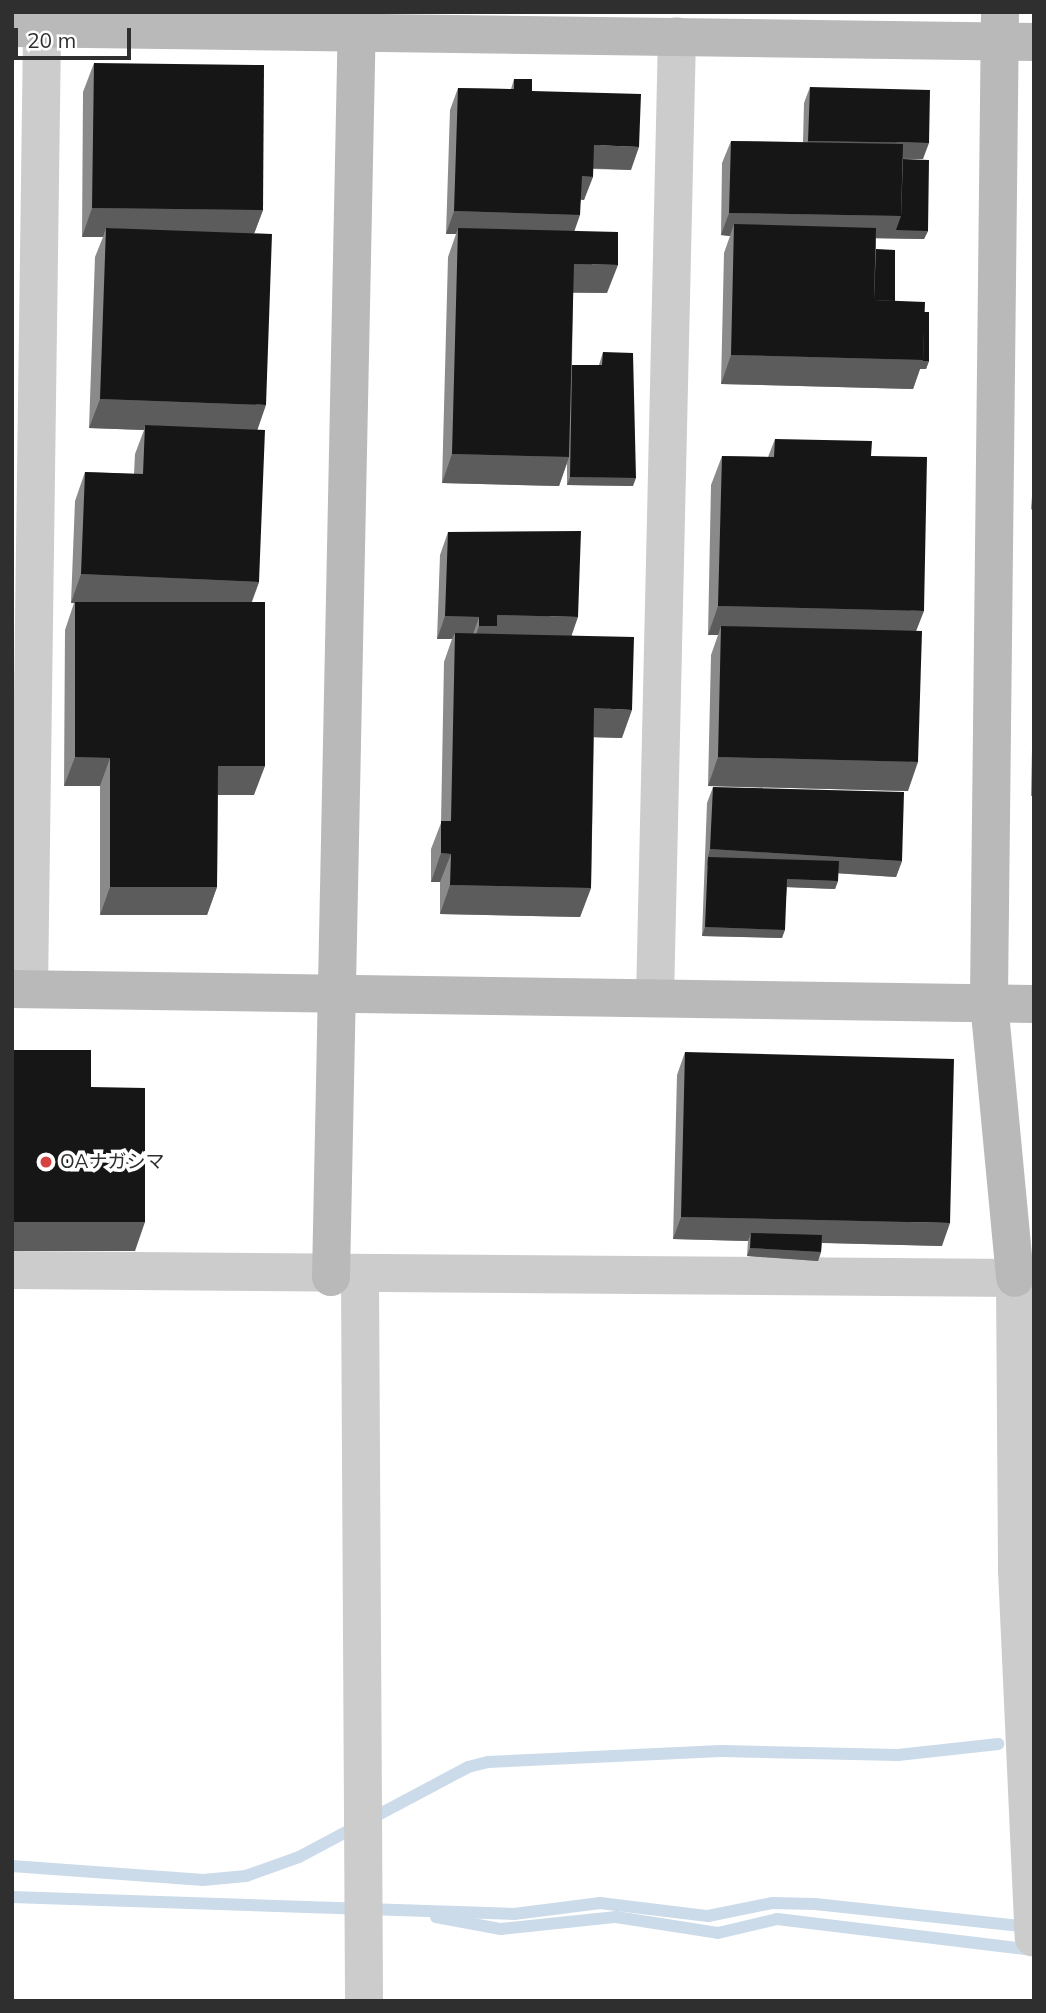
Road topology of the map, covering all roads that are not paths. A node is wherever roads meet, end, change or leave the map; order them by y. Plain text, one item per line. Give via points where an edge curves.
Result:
1 (358, 23) edge
2 (27, 29) edge
3 (1011, 32) edge
4 (677, 36) junction
5 (21, 989) edge
6 (338, 995) junction
7 (655, 998) junction
8 (989, 1002) junction
9 (1034, 1004) edge
10 (12, 1270) edge
11 (346, 1277) junction
12 (1024, 1278) edge
13 (1034, 1938) edge
14 (364, 2001) edge

1 - 2 street
1 - 4 street
1 - 6 street
2 - 5 street
3 - 4 street
3 - 8 street
4 - 7 street
5 - 6 street
6 - 7 street
6 - 11 street
7 - 8 street
8 - 9 street
8 - 12 street
10 - 11 street
11 - 12 street
11 - 14 street
12 - 13 street via 1017,1570

